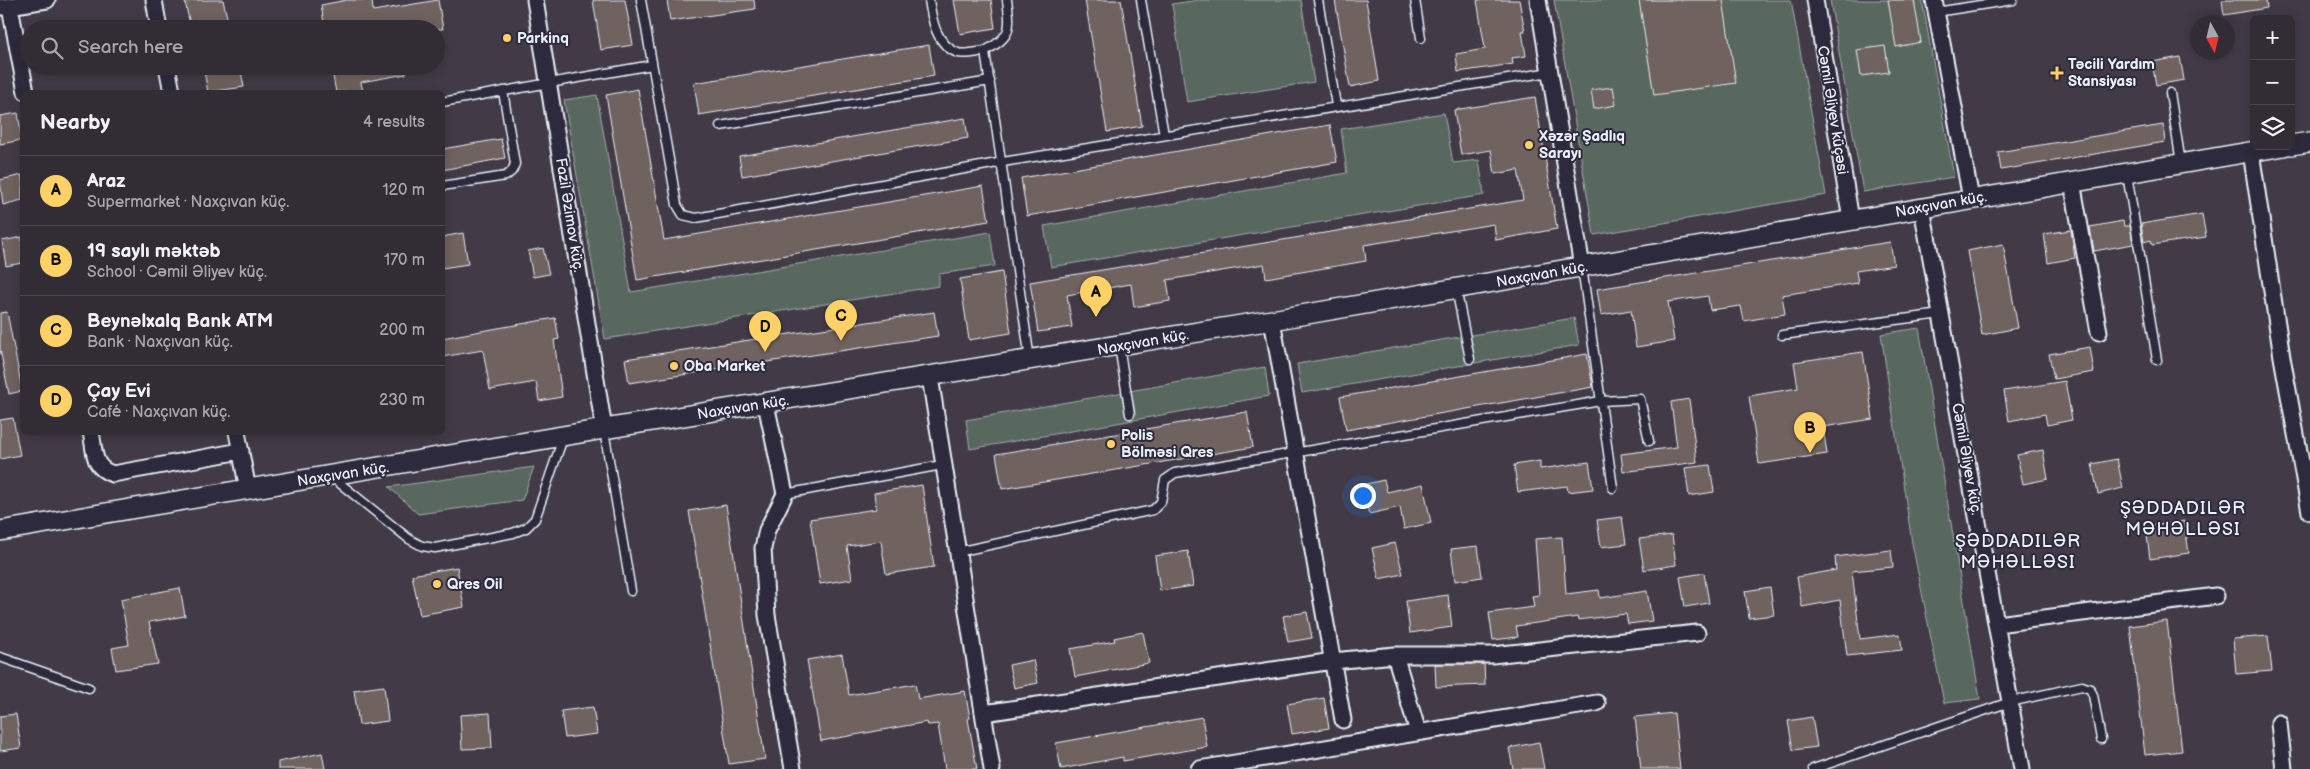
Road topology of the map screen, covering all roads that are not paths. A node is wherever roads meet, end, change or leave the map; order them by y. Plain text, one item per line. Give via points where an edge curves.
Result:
1 (47, 0) edge
2 (154, 0) edge
3 (535, 0) edge
4 (641, 0) edge
5 (929, 0) edge
6 (1007, 0) edge
7 (1141, 0) edge
8 (1318, 0) edge
9 (1415, 0) edge
10 (1538, 0) edge
11 (1815, 0) edge
12 (2013, 0) edge
13 (1935, 6) edge
14 (5, 7) edge
15 (157, 20) edge
16 (1421, 38) dead end
17 (985, 51) junction
18 (652, 65) junction
19 (20, 68) edge
20 (1550, 72) junction
21 (22, 75) edge
22 (168, 75) edge
23 (990, 81) junction
24 (549, 84) junction
25 (26, 90) edge
26 (172, 90) edge
27 (503, 91) junction
28 (2170, 93) dead end
29 (445, 101) edge
30 (1336, 106) junction
31 (720, 126) dead end
32 (1164, 135) junction
33 (2310, 142) edge
34 (2295, 144) edge
35 (2262, 150) edge
36 (2251, 152) junction
37 (1003, 162) junction
38 (2181, 163) junction
39 (2127, 172) junction
40 (2072, 182) junction
41 (445, 186) edge
42 (1971, 199) junction
43 (1922, 208) junction
44 (1851, 220) junction
45 (1582, 267) junction
46 (1456, 288) junction
47 (1941, 314) junction
48 (1272, 320) junction
49 (2099, 332) dead end
50 (1782, 335) dead end
51 (1119, 346) junction
52 (1470, 359) dead end
53 (1030, 360) junction
54 (2158, 360) dead end
55 (930, 377) junction
56 (1601, 400) junction
57 (766, 404) junction
58 (1130, 414) dead end
59 (604, 429) junction
60 (92, 435) edge
61 (237, 435) edge
62 (563, 437) junction
63 (1649, 441) dead end
64 (240, 451) junction
65 (1296, 452) junction
66 (942, 465) junction
67 (330, 476) junction
68 (1612, 488) dead end
69 (248, 490) junction
70 (785, 494) junction
71 (2310, 512) edge
72 (0, 532) edge
73 (957, 552) junction
74 (631, 591) dead end
75 (2216, 596) dead end
76 (1997, 624) junction
77 (1697, 633) dead end
78 (1395, 655) junction
79 (0, 657) edge
80 (1333, 661) junction
81 (89, 688) dead end
82 (2010, 702) junction
83 (1597, 703) dead end
84 (984, 713) junction
85 (1343, 720) dead end
86 (2279, 723) dead end
87 (1418, 732) junction
88 (2101, 739) dead end
89 (793, 769) edge
90 (992, 769) edge
91 (1199, 769) edge
92 (1813, 769) edge
93 (2022, 769) edge
94 (2284, 769) edge

1 - 14 street
2 - 15 street
3 - 24 street, Fazil Əzimov küç.
4 - 18 lane
5 - 17 lane via 933,26 946,46 959,54
6 - 17 lane via 1009,31 1002,42
7 - 32 lane
8 - 30 lane
9 - 16 lane
10 - 20 street
11 - 44 street, Cəmil Əliyev küçəsi
12 - 13 lane
13 - 42 street
14 - 19 street
17 - 23 lane
18 - 24 lane
18 - 37 lane via 677,205 683,215 696,218
20 - 30 lane
20 - 45 street
21 - 25 street
22 - 26 street
23 - 31 lane
23 - 37 lane
24 - 27 lane
24 - 59 street, Fazil Əzimov küç.
27 - 29 lane
27 - 41 lane via 515,164 512,172 506,176
28 - 38 lane
30 - 32 lane
32 - 37 lane
33 - 34 street
35 - 36 street, Naxçıvan küç.
36 - 38 street, Naxçıvan küç.
36 - 71 street via 2282,357
37 - 53 lane
38 - 39 street, Naxçıvan küç.
39 - 40 street, Naxçıvan küç.
39 - 54 lane
40 - 42 street, Naxçıvan küç.
40 - 49 street
42 - 43 street, Naxçıvan küç.
43 - 44 street, Naxçıvan küç.
43 - 47 street, Cəmil Əliyev küç.
44 - 45 street, Naxçıvan küç.
45 - 46 street, Naxçıvan küç.
45 - 56 lane
46 - 48 street, Naxçıvan küç.
46 - 52 lane
47 - 50 lane
47 - 76 street, Cəmil Əliyev küç.
48 - 51 street, Naxçıvan küç.
48 - 65 street
51 - 53 street, Naxçıvan küç.
51 - 58 lane
53 - 55 street, Naxçıvan küç.
55 - 57 street, Naxçıvan küç.
55 - 66 street
56 - 63 lane via 1640,399
56 - 65 lane
56 - 68 lane
57 - 59 street, Naxçıvan küç.
57 - 70 street
59 - 62 street, Naxçıvan küç.
59 - 74 lane
60 - 64 street via 97,465 112,474
61 - 64 street
62 - 67 street, Naxçıvan küç.
62 - 67 lane via 535,519 526,528 435,548 422,546 410,539
64 - 69 street
65 - 73 lane via 1175,472 1165,480 1161,502 1154,510
65 - 80 street
66 - 70 lane
66 - 73 street
67 - 69 street, Naxçıvan küç.
69 - 72 street, Naxçıvan küç.
70 - 89 street via 767,530 763,548 767,615
73 - 84 street
75 - 76 street
76 - 82 street, Cəmil Əliyev küç.
77 - 78 street via 1492,655
78 - 80 street
78 - 87 street
79 - 81 lane
80 - 84 street
80 - 85 street
82 - 88 lane via 2082,686 2090,689 2094,695
82 - 92 lane
82 - 93 street, Cəmil Əliyev küç.
83 - 87 street
84 - 90 street
86 - 94 street
87 - 91 street

